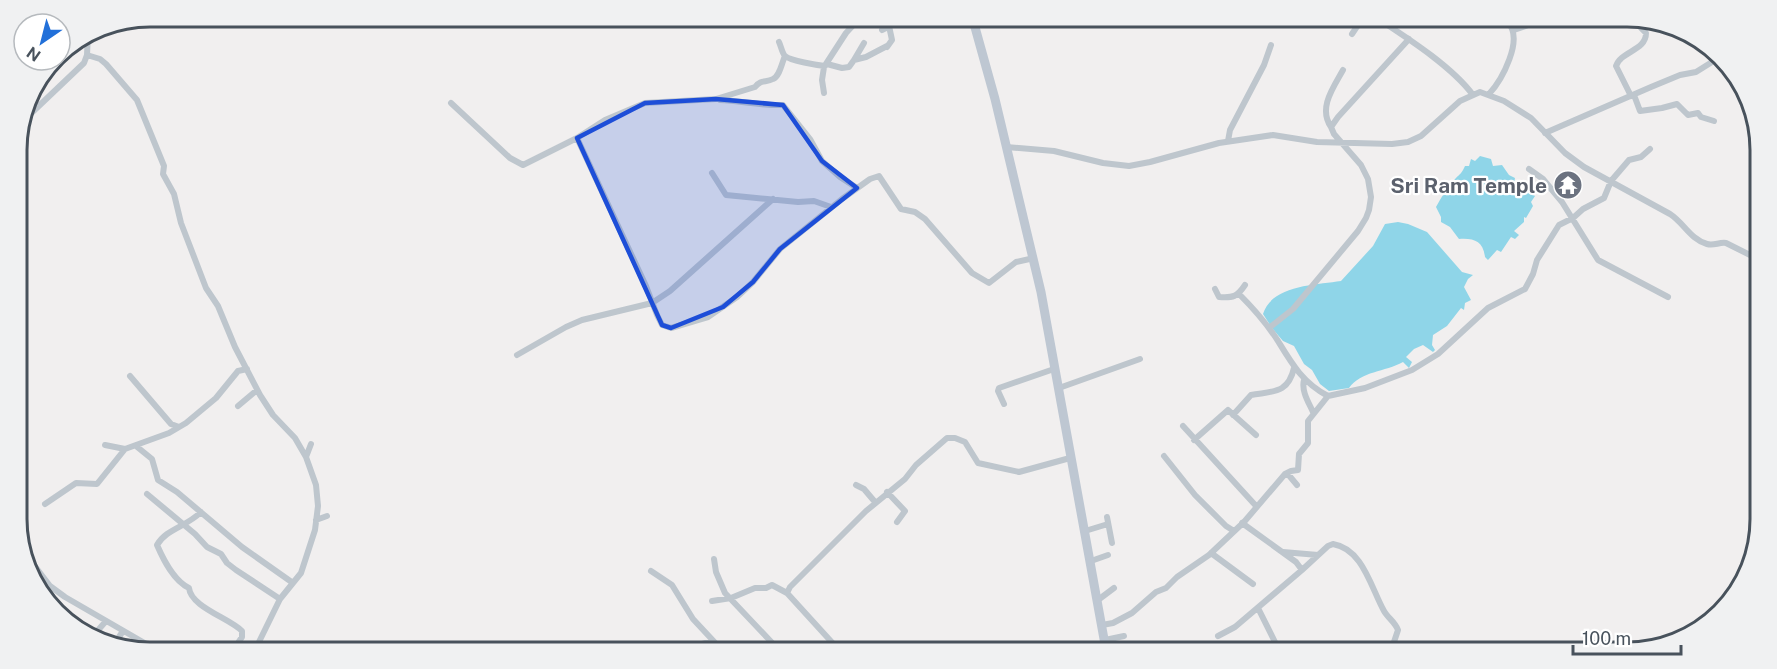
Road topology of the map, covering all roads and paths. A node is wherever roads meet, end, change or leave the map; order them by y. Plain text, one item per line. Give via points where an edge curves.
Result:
1 (852, 27) edge
2 (887, 27) edge
3 (889, 27) edge
4 (976, 27) edge
5 (1357, 27) edge
6 (1391, 27) edge
7 (1511, 27) edge
8 (1522, 27) edge
9 (1641, 28) edge
10 (882, 30) dead end
11 (1514, 30) junction
12 (1352, 34) dead end
13 (1409, 39) junction
14 (779, 42) dead end
15 (88, 43) edge
16 (864, 44) dead end
17 (1271, 45) dead end
18 (87, 55) junction
19 (785, 56) junction
20 (854, 60) junction
21 (1712, 62) edge
22 (826, 65) junction
23 (1342, 70) dead end
24 (824, 93) dead end
25 (1489, 94) junction
26 (1473, 95) junction
27 (1633, 96) junction
28 (716, 99) junction
29 (1646, 102) dead end
30 (1655, 102) dead end
31 (451, 103) dead end
32 (1650, 108) junction
33 (34, 111) edge
34 (1640, 111) junction
35 (1714, 121) dead end
36 (1331, 127) junction
37 (1545, 132) junction
38 (577, 138) junction
39 (1228, 141) junction
40 (1343, 143) junction
41 (1006, 147) junction
42 (1650, 149) dead end
43 (1529, 169) dead end
44 (712, 173) dead end
45 (1611, 181) junction
46 (857, 188) junction
47 (773, 199) junction
48 (831, 207) junction
49 (1573, 218) junction
50 (1750, 256) edge
51 (1034, 258) junction
52 (1245, 285) dead end
53 (1215, 289) dead end
54 (1239, 294) junction
55 (1668, 297) dead end
56 (652, 303) junction
57 (1269, 328) junction
58 (517, 355) dead end
59 (1140, 359) dead end
60 (1294, 368) junction
61 (246, 369) junction
62 (1054, 369) junction
63 (130, 376) dead end
64 (1304, 380) junction
65 (1059, 388) junction
66 (257, 390) junction
67 (1328, 396) junction
68 (1004, 404) dead end
69 (238, 406) dead end
70 (1313, 412) junction
71 (1233, 415) junction
72 (1183, 426) dead end
73 (179, 427) junction
74 (1256, 435) dead end
75 (1194, 440) junction
76 (311, 444) dead end
77 (105, 445) dead end
78 (136, 446) junction
79 (125, 449) junction
80 (1164, 456) dead end
81 (306, 457) junction
82 (1070, 458) junction
83 (1287, 473) junction
84 (1297, 484) dead end
85 (856, 486) dead end
86 (888, 492) junction
87 (147, 494) dead end
88 (875, 502) junction
89 (45, 504) dead end
90 (1257, 507) junction
91 (201, 512) junction
92 (327, 516) dead end
93 (316, 520) junction
94 (897, 522) dead end
95 (1242, 524) junction
96 (185, 525) junction
97 (1085, 531) junction
98 (1234, 531) junction
99 (1112, 543) dead end
100 (1282, 552) junction
101 (1211, 553) junction
102 (1108, 555) dead end
103 (1318, 555) junction
104 (714, 559) dead end
105 (1091, 561) junction
106 (1302, 570) junction
107 (651, 571) dead end
108 (40, 573) edge
109 (293, 583) junction
110 (1253, 584) dead end
111 (1114, 588) dead end
112 (787, 593) junction
113 (731, 598) junction
114 (280, 599) junction
115 (1098, 600) junction
116 (712, 601) dead end
117 (1258, 608) junction
118 (106, 621) junction
119 (1102, 625) junction
120 (98, 630) edge
121 (123, 632) junction
122 (1125, 636) dead end
123 (1218, 636) dead end
124 (119, 638) edge
125 (141, 641) edge
126 (713, 641) joint
127 (239, 642) edge
128 (259, 642) edge
129 (709, 642) edge
130 (771, 642) edge
131 (832, 642) edge
132 (1105, 642) edge
133 (1112, 642) edge
134 (1275, 642) dead end
135 (1394, 642) edge

1 - 22 street
2 - 10 street
3 - 20 street via 892,40 886,48
4 - 41 street
5 - 12 street
6 - 13 street
7 - 11 street
8 - 11 street
9 - 27 street via 1646,33 1641,46 1616,66
11 - 25 street via 1512,53
13 - 26 street
13 - 36 street
14 - 19 street
15 - 18 street
16 - 20 street
17 - 39 street
18 - 33 street via 84,63
18 - 61 street via 100,59 137,100 174,194 198,272
19 - 22 street
19 - 28 street via 773,80
20 - 22 street via 849,67
21 - 27 street
22 - 24 street
23 - 36 street via 1327,104 1326,118
25 - 26 street
25 - 37 street via 1531,118
26 - 40 street via 1408,142
27 - 34 street
27 - 37 street
28 - 38 street via 645,103 605,120
28 - 46 street via 783,105 822,161
29 - 34 street
30 - 32 street
31 - 38 street via 510,158 523,165
32 - 34 street
32 - 35 street via 1677,104 1689,115 1698,113
36 - 40 street
37 - 45 street via 1572,159
38 - 56 street
39 - 40 street via 1273,135
39 - 41 street via 1128,166 1054,151
40 - 57 street via 1368,179 1371,197 1366,218 1293,309
41 - 51 street
42 - 45 street via 1629,160
43 - 49 street via 1556,193
44 - 47 street via 726,195
45 - 49 street via 1604,198
45 - 50 street via 1679,220 1689,234 1704,244 1726,243
46 - 48 street
46 - 51 street via 879,176 901,209 925,219 972,273 989,283 1016,262
47 - 48 street via 814,201
47 - 56 street
48 - 56 street via 780,249 737,297 708,317 670,328 662,325
49 - 55 street via 1598,260
49 - 67 street via 1552,232 1525,289 1488,308 1438,354 1413,370 1377,384
51 - 62 street
52 - 54 street
53 - 54 street via 1219,297 1233,298
54 - 57 street
56 - 58 street via 582,320
57 - 60 street
59 - 65 street
60 - 64 street
60 - 71 street via 1290,382 1271,393 1251,395
61 - 66 street
61 - 73 street
62 - 65 street
62 - 68 street via 999,388
63 - 73 street via 171,424
64 - 67 street
64 - 70 street via 1305,396
65 - 82 street
66 - 69 street
66 - 81 street
67 - 70 street
70 - 83 street via 1307,426 1308,443 1299,454 1298,470
71 - 74 street
71 - 75 street via 1228,410
72 - 75 street
73 - 78 street
75 - 90 street
76 - 81 street
77 - 79 street
78 - 79 street
78 - 91 street via 152,459 158,480
79 - 89 street via 97,484 76,483
80 - 98 street via 1196,495
81 - 93 street via 316,485
82 - 86 street via 1014,472 978,463 965,442 950,437
82 - 97 street
83 - 84 street
83 - 90 street
85 - 88 street
86 - 88 street
86 - 94 street via 906,512
87 - 96 street
88 - 112 street
90 - 95 street
91 - 96 street
91 - 109 street
92 - 93 street
93 - 109 street via 301,573
95 - 98 street
95 - 100 street
96 - 114 street via 236,570
96 - 127 street via 165,535 157,545 172,573 196,600 242,631
97 - 99 street via 1108,520
97 - 105 street
98 - 101 street
100 - 103 street
100 - 106 street
101 - 110 street
101 - 119 street via 1132,613
102 - 105 street
103 - 106 street
103 - 135 street via 1334,544 1347,549 1359,562 1398,630
104 - 113 street via 721,584
105 - 115 street
106 - 117 street
107 - 126 street via 672,585 693,619
108 - 118 street via 65,597
109 - 114 street
111 - 115 street
112 - 113 street via 771,585
112 - 131 street
113 - 116 street
113 - 130 street
114 - 128 street
115 - 119 street
117 - 123 street
117 - 134 street
118 - 120 street
118 - 121 street
119 - 132 street
121 - 124 street
121 - 125 street
122 - 133 street
126 - 129 street

